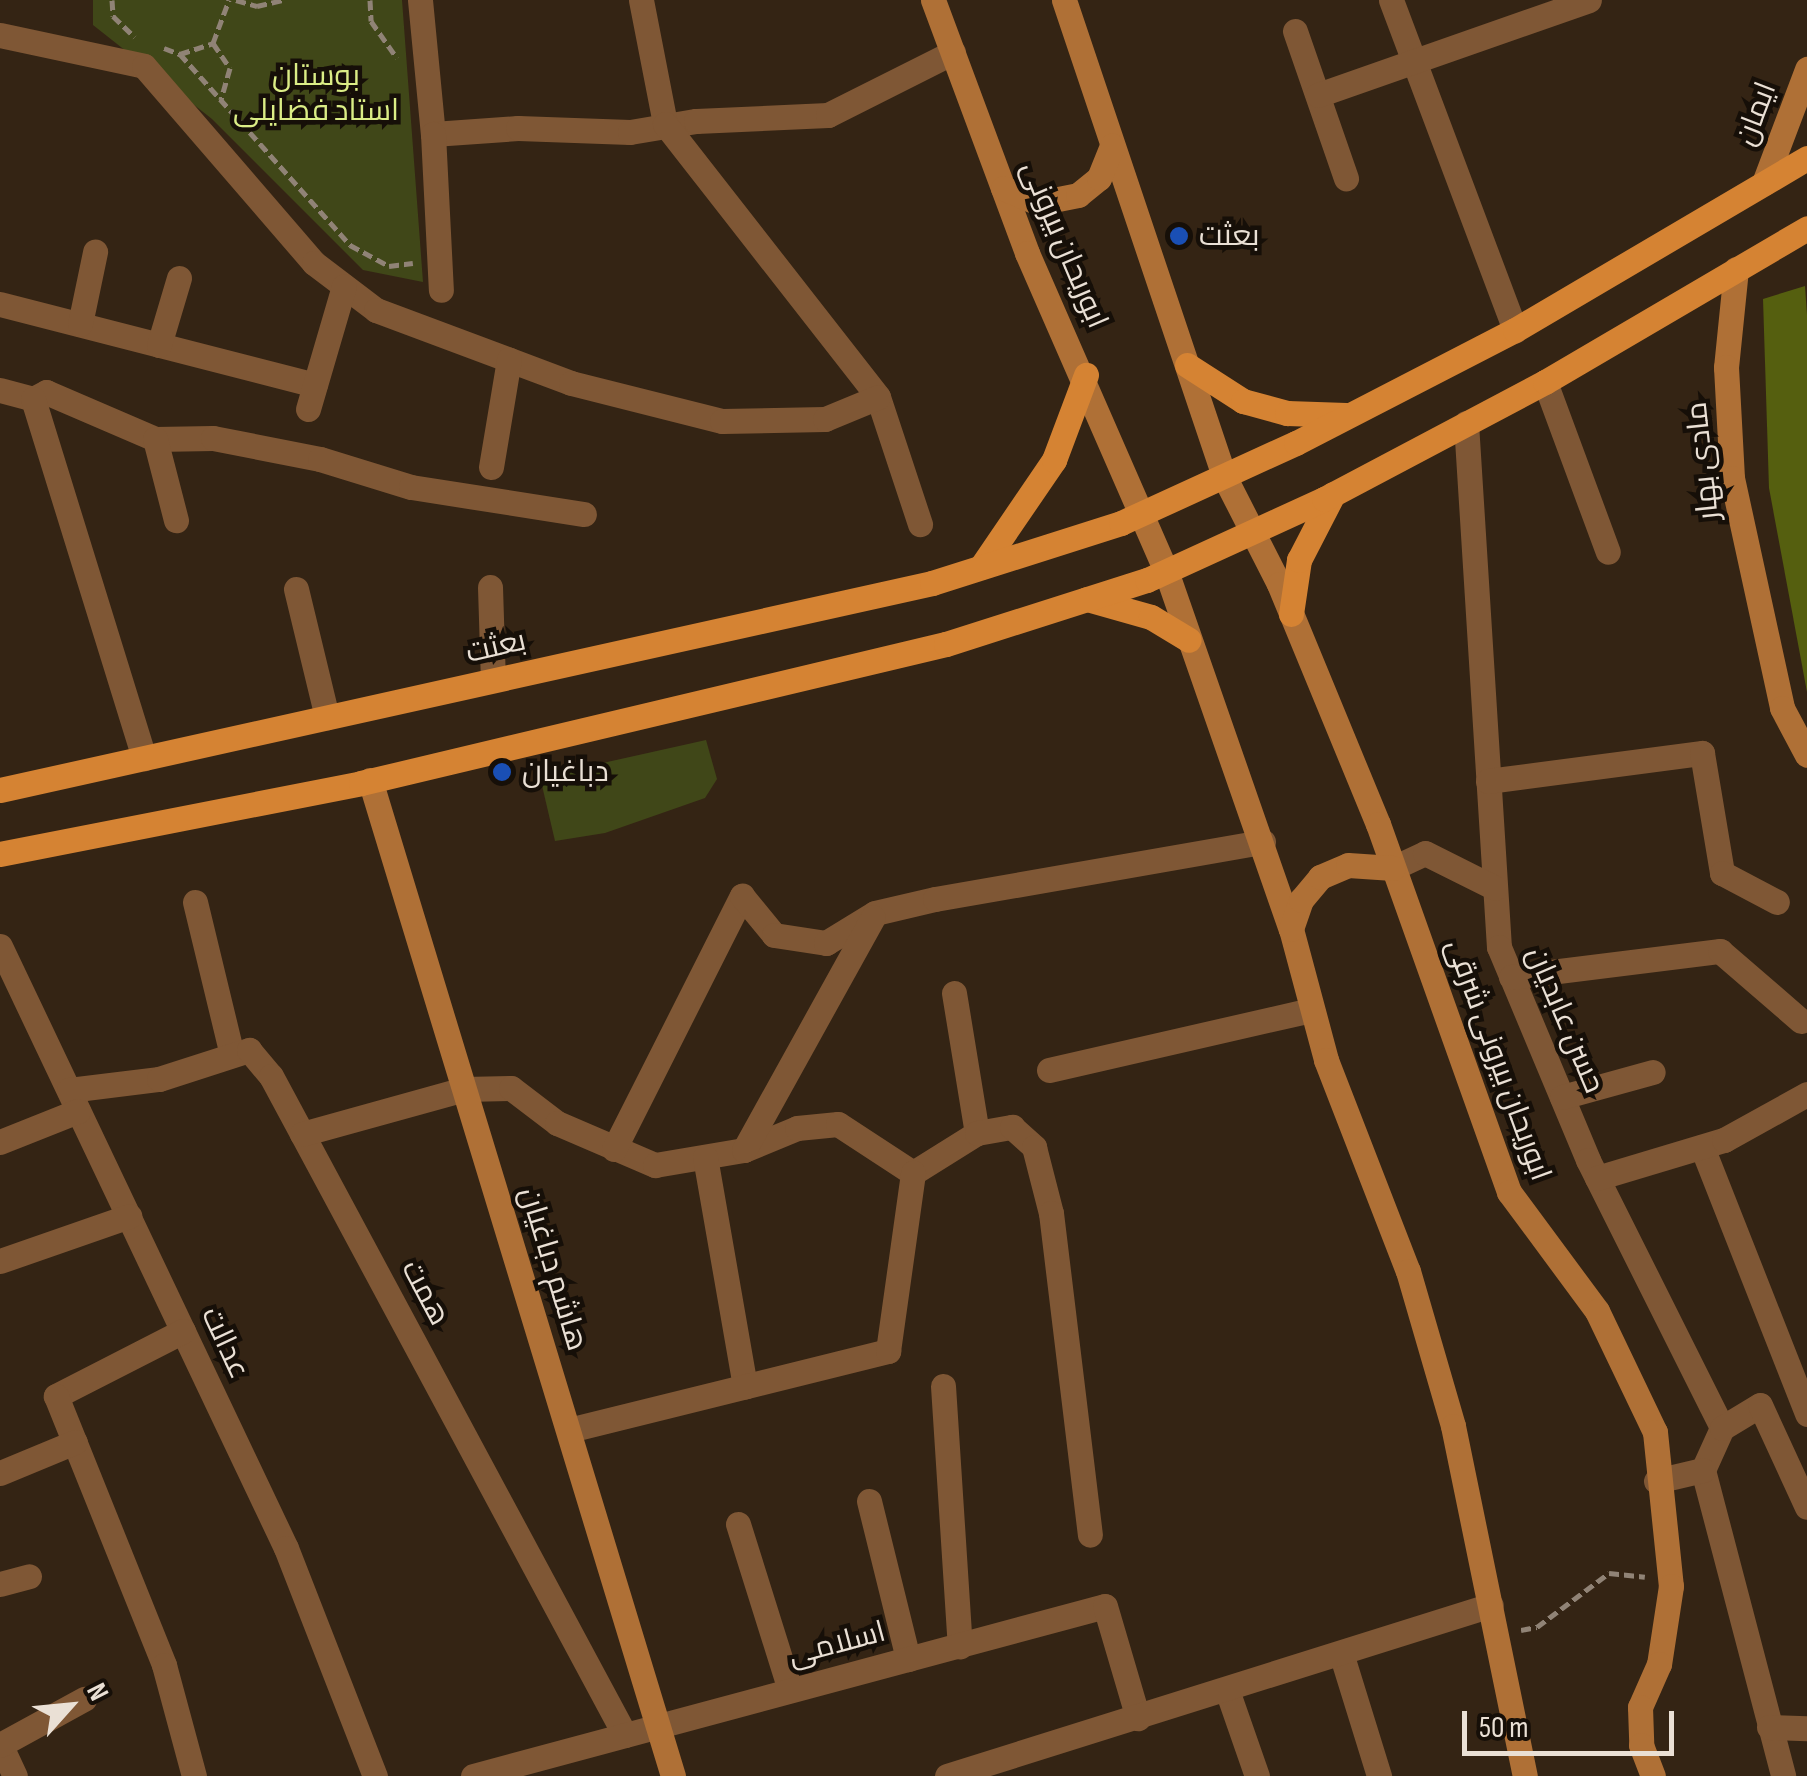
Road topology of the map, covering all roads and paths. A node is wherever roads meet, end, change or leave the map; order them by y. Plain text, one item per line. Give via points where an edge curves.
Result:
1 (112, 0) edge
2 (232, 0) edge
3 (282, 0) edge
4 (420, 0) edge
5 (641, 0) edge
6 (934, 0) edge
7 (1064, 0) edge
8 (1391, 0) edge
9 (1590, 0) edge
10 (367, 1) edge
11 (1295, 31) dead end
12 (0, 35) edge
13 (396, 39) dead end
14 (212, 43) junction
15 (953, 52) junction
16 (180, 54) junction
17 (1412, 57) junction
18 (397, 58) junction
19 (1807, 68) edge
20 (398, 75) dead end
21 (1318, 95) junction
22 (221, 100) junction
23 (665, 124) junction
24 (433, 134) junction
25 (1112, 146) junction
26 (1807, 158) edge
27 (1346, 178) dead end
28 (1764, 183) junction
29 (1003, 188) junction
30 (1807, 228) edge
31 (412, 248) dead end
32 (95, 252) dead end
33 (1736, 270) junction
34 (179, 278) dead end
35 (344, 286) junction
36 (441, 290) dead end
37 (0, 304) edge
38 (80, 324) junction
39 (1516, 330) junction
40 (159, 345) junction
41 (509, 360) junction
42 (1187, 365) junction
43 (1086, 376) junction
44 (1545, 382) junction
45 (0, 390) edge
46 (878, 397) junction
47 (33, 399) junction
48 (1351, 415) junction
49 (1466, 424) junction
50 (155, 439) junction
51 (491, 467) dead end
52 (1224, 476) junction
53 (1333, 494) junction
54 (1143, 512) junction
55 (584, 514) dead end
56 (176, 520) dead end
57 (920, 524) dead end
58 (1249, 534) junction
59 (1608, 552) dead end
60 (980, 568) junction
61 (1166, 572) junction
62 (490, 587) dead end
63 (296, 588) dead end
64 (1086, 599) junction
65 (1291, 614) junction
66 (1189, 640) junction
67 (494, 680) junction
68 (328, 718) junction
69 (1807, 756) edge
70 (144, 758) junction
71 (370, 780) junction
72 (1488, 781) junction
73 (0, 790) edge
74 (1263, 842) junction
75 (0, 854) edge
76 (1392, 868) junction
77 (1495, 888) junction
78 (195, 902) dead end
79 (1777, 902) dead end
80 (875, 912) junction
81 (1292, 929) junction
82 (0, 946) edge
83 (1511, 977) junction
84 (954, 993) dead end
85 (11, 999) edge
86 (1311, 1010) junction
87 (1801, 1021) dead end
88 (232, 1055) junction
89 (1048, 1070) dead end
90 (1652, 1072) dead end
91 (464, 1090) junction
92 (1807, 1094) edge
93 (1562, 1097) junction
94 (74, 1101) junction
95 (977, 1133) junction
96 (302, 1134) junction
97 (0, 1142) edge
98 (1702, 1147) junction
99 (614, 1149) junction
100 (744, 1150) junction
101 (705, 1156) junction
102 (913, 1173) junction
103 (1597, 1178) junction
104 (129, 1216) junction
105 (0, 1261) edge
106 (183, 1331) junction
107 (745, 1386) junction
108 (943, 1386) dead end
109 (1807, 1414) edge
110 (1722, 1428) junction
111 (569, 1430) junction
112 (75, 1442) junction
113 (1703, 1470) junction
114 (0, 1473) edge
115 (1656, 1481) junction
116 (870, 1501) dead end
117 (1807, 1507) edge
118 (738, 1524) dead end
119 (1090, 1535) dead end
120 (29, 1576) dead end
121 (0, 1584) edge
122 (1671, 1586) junction
123 (1491, 1605) junction
124 (1496, 1635) junction
125 (960, 1646) junction
126 (1342, 1653) junction
127 (908, 1659) junction
128 (790, 1690) junction
129 (1227, 1690) junction
130 (84, 1698) dead end
131 (1138, 1718) junction
132 (659, 1726) junction
133 (1769, 1728) junction
134 (1807, 1728) edge
135 (625, 1735) junction
136 (0, 1745) edge
137 (1026, 1765) edge
138 (15, 1776) edge
139 (194, 1776) edge
140 (375, 1776) edge
141 (473, 1776) edge
142 (673, 1776) edge
143 (947, 1776) edge
144 (1258, 1776) edge
145 (1379, 1776) edge
146 (1525, 1776) edge
147 (1653, 1776) edge
148 (1783, 1776) edge

1 - 16 path via 112,16 136,38
2 - 3 path via 257,6
2 - 14 path
4 - 24 street
5 - 23 street
6 - 15 main road, ابوریحان بیرونی
7 - 25 main road
8 - 17 street
9 - 17 street
10 - 18 path via 384,45
11 - 21 street
12 - 35 street via 144,66 314,264
13 - 18 path
14 - 16 path
14 - 22 path via 230,68
15 - 23 street via 828,116
15 - 29 main road, ابوریحان بیرونی
16 - 22 path
17 - 21 street
17 - 39 street
18 - 20 path
19 - 28 main road, ایمان
21 - 27 street
22 - 31 path via 350,245 390,266 414,266
23 - 24 street via 630,132 518,128
23 - 46 street
24 - 36 street
25 - 29 main road via 1099,178 1078,195 1038,203
25 - 42 main road
26 - 28 main road, بعثت
28 - 39 main road, بعثت
29 - 43 main road, ابوریحان بیرونی
30 - 33 main road
32 - 38 street
33 - 44 main road
33 - 69 main road, مادی بهار via 1726,368 1732,478 1782,708
34 - 40 street
35 - 40 street via 312,397
35 - 41 street via 376,310
37 - 38 street
38 - 40 street
39 - 48 main road, بعثت
41 - 46 street via 571,383 722,420 825,419
41 - 51 street
42 - 48 main road via 1243,402 1287,413
42 - 52 main road
43 - 54 main road, ابوریحان بیرونی
43 - 60 main road via 1054,460
44 - 49 main road
44 - 59 street
45 - 47 street
46 - 57 street
47 - 50 street via 46,392
47 - 70 street
48 - 52 main road, بعثت
49 - 53 main road
49 - 72 street, حسن عابدیان
50 - 55 street via 213,438 411,487
50 - 56 street
52 - 54 main road, بعثت
52 - 58 main road, ابوریحان بیرونی شرقی
53 - 58 main road
53 - 65 main road via 1299,560
54 - 60 main road, بعثت
54 - 61 main road, ابوریحان بیرونی
58 - 61 main road
58 - 65 main road, ابوریحان بیرونی شرقی
60 - 67 main road, بعثت
61 - 64 main road
61 - 66 main road
62 - 67 street
63 - 68 street
64 - 66 main road via 1151,618
64 - 71 main road via 946,644
65 - 76 main road, ابوریحان بیرونی شرقی
66 - 74 main road
67 - 68 main road, بعثت
68 - 70 main road, بعثت
70 - 73 main road, بعثت
71 - 75 main road
71 - 91 main road, هاشم دباغیان
72 - 77 street, حسن عابدیان
72 - 79 street via 1702,753 1722,873
74 - 80 street
74 - 81 main road
76 - 77 street via 1426,852
76 - 81 main road via 1348,865 1320,878 1300,900
76 - 115 main road, ابوریحان بیرونی شرقی via 1508,1192 1627,1364 1654,1432
77 - 83 street, حسن عابدیان via 1498,947
78 - 88 street
80 - 99 street via 826,943 774,935 742,896
80 - 100 street
81 - 86 main road
82 - 85 street, عدالت
83 - 87 street via 1720,951
83 - 93 street, حسن عابدیان
84 - 95 street
85 - 94 street, عدالت
86 - 89 street
86 - 123 main road via 1408,1271 1453,1426
88 - 94 street
88 - 96 street, همت via 248,1050 271,1076
90 - 93 street
91 - 96 street
91 - 99 street via 511,1088 557,1123
91 - 111 main road, هاشم دباغیان
92 - 98 street
93 - 103 street, حسن عابدیان
94 - 97 street
94 - 104 street, عدالت
95 - 102 street
95 - 119 street via 1012,1127 1034,1147 1052,1213
96 - 135 street, همت
98 - 103 street
98 - 109 street
99 - 101 street via 655,1165
100 - 101 street
100 - 102 street via 797,1128 838,1124
101 - 107 street
102 - 107 street via 888,1351
103 - 110 street, حسن عابدیان
104 - 105 street
104 - 106 street, عدالت
106 - 112 street via 56,1396
106 - 140 street, عدالت via 286,1548
107 - 111 street
108 - 125 street
110 - 113 street
110 - 117 street via 1760,1405
111 - 132 main road, هاشم دباغیان
112 - 114 street
112 - 139 street via 164,1665
113 - 115 street
113 - 133 street
115 - 122 main road, ابوریحان بیرونی شرقی
116 - 127 street
118 - 128 street
120 - 121 street
122 - 124 path via 1625,1570 1609,1573 1538,1627
122 - 147 main road, ابوریحان بیرونی شرقی via 1658,1664 1640,1707 1642,1746
123 - 124 main road
123 - 126 street
124 - 146 main road
125 - 127 street, اسلامی
125 - 131 street, اسلامی via 1105,1606
126 - 129 street
126 - 145 street
127 - 128 street, اسلامی
128 - 132 street, اسلامی
129 - 131 street
129 - 144 street
130 - 136 street
131 - 137 street
132 - 135 street, اسلامی
132 - 142 main road, هاشم دباغیان
133 - 134 street
133 - 148 street
135 - 141 street, اسلامی
136 - 138 street
137 - 143 street

